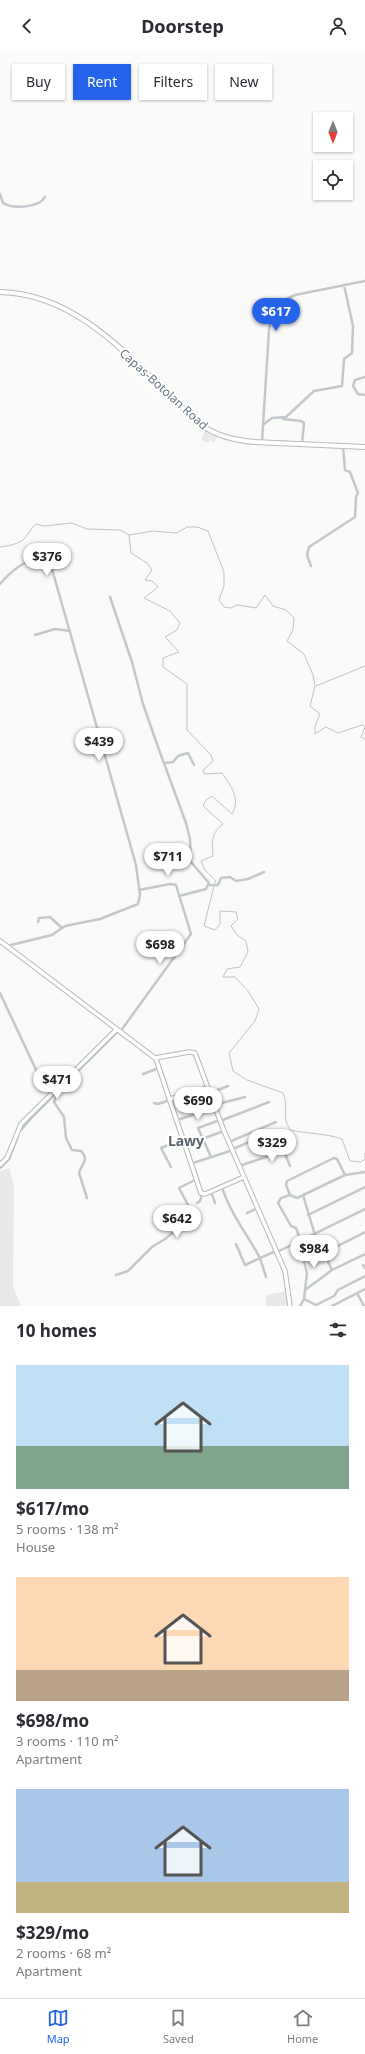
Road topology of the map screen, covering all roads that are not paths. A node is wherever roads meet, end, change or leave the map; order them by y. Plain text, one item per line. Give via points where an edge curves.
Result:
1 (0, 194) edge
2 (45, 197) dead end
3 (365, 281) edge
4 (344, 285) junction
5 (0, 292) edge
6 (365, 377) edge
7 (365, 395) edge
8 (283, 419) junction
9 (264, 424) junction
10 (262, 443) junction
11 (302, 444) junction
12 (343, 446) junction
13 (365, 447) edge
14 (311, 566) dead end
15 (0, 584) edge
16 (110, 597) dead end
17 (70, 632) junction
18 (34, 635) dead end
19 (165, 763) junction
20 (194, 764) dead end
21 (264, 872) dead end
22 (208, 885) junction
23 (139, 890) junction
24 (179, 896) junction
25 (38, 922) dead end
26 (62, 928) junction
27 (0, 941) edge
28 (6, 946) junction
29 (0, 993) edge
30 (116, 1030) junction
31 (120, 1032) junction
32 (156, 1059) junction
33 (159, 1068) junction
34 (143, 1074) dead end
35 (228, 1086) dead end
36 (208, 1088) junction
37 (56, 1089) junction
38 (53, 1093) junction
39 (210, 1094) junction
40 (246, 1097) dead end
41 (170, 1099) junction
42 (269, 1102) dead end
43 (154, 1103) dead end
44 (214, 1106) junction
45 (177, 1120) junction
46 (220, 1120) junction
47 (276, 1122) dead end
48 (224, 1131) junction
49 (203, 1138) junction
50 (258, 1138) dead end
51 (183, 1139) junction
52 (229, 1142) junction
53 (185, 1145) junction
54 (233, 1149) junction
55 (211, 1157) junction
56 (190, 1164) junction
57 (0, 1165) edge
58 (239, 1166) junction
59 (290, 1166) dead end
60 (170, 1167) dead end
61 (365, 1172) edge
62 (345, 1175) junction
63 (244, 1177) junction
64 (195, 1180) junction
65 (222, 1187) junction
66 (365, 1188) edge
67 (211, 1191) junction
68 (202, 1194) junction
69 (290, 1195) junction
70 (303, 1195) junction
71 (87, 1198) dead end
72 (197, 1203) dead end
73 (215, 1203) dead end
74 (258, 1208) junction
75 (365, 1209) edge
76 (247, 1213) dead end
77 (308, 1215) junction
78 (365, 1232) edge
79 (315, 1235) junction
80 (301, 1242) junction
81 (236, 1244) dead end
82 (277, 1251) junction
83 (324, 1253) junction
84 (365, 1254) edge
85 (260, 1258) junction
86 (332, 1270) junction
87 (116, 1274) dead end
88 (365, 1276) edge
89 (266, 1278) dead end
90 (365, 1289) edge
91 (304, 1290) junction
92 (357, 1293) junction
93 (304, 1299) junction
94 (290, 1306) edge
95 (300, 1306) edge
96 (332, 1306) edge
97 (364, 1306) edge

1 - 2 street via 3,203 10,207 35,204
3 - 4 street
4 - 8 street via 353,333 352,353 344,359 342,386 314,390
4 - 9 street via 284,299 273,312 269,330
5 - 10 main road, Capas-Botolan Road via 33,297 74,313 105,334 203,426 230,438
6 - 7 street via 355,380 353,386 358,394
8 - 9 street via 272,418
8 - 11 street via 304,423
9 - 10 street
10 - 11 main road, Capas-Botolan Road
11 - 12 main road, Capas-Botolan Road
12 - 13 main road, Capas-Botolan Road
12 - 14 street via 345,470 350,472 358,492 355,517 309,547 307,554
15 - 17 street via 12,570 25,562 38,556 49,561
16 - 19 street via 143,704
17 - 18 street via 55,629
17 - 23 street via 136,865
19 - 20 street via 173,762 178,756 188,753
19 - 22 street via 190,839 191,862 206,878
21 - 22 street via 236,881 221,878 218,885
22 - 24 street via 206,889
23 - 24 street via 175,884
23 - 26 street via 139,901 133,907
24 - 31 street via 190,935
25 - 26 street via 39,918 50,917
26 - 28 street via 52,934
27 - 28 main road
28 - 30 main road
29 - 38 street via 38,1074
30 - 31 main road
30 - 37 main road
31 - 32 main road
32 - 33 main road
32 - 36 main road via 195,1053
33 - 34 street
33 - 41 main road
35 - 39 street
36 - 39 main road
36 - 41 main road
37 - 38 main road
37 - 71 street via 58,1093 54,1102 64,1117 68,1142 72,1150 81,1151 85,1156 79,1173
38 - 57 main road via 21,1124 7,1158
39 - 44 main road
40 - 44 street
41 - 43 street
41 - 45 main road
42 - 46 street
44 - 45 street
44 - 46 main road
45 - 51 main road
46 - 48 main road
46 - 49 street via 198,1128
47 - 52 street
48 - 49 street
48 - 52 main road
49 - 53 street
49 - 55 street
50 - 54 street
51 - 53 main road
51 - 60 street via 161,1148
52 - 54 main road
53 - 56 main road
54 - 55 street
54 - 58 main road
55 - 56 street
56 - 64 main road
58 - 59 street via 284,1151
58 - 63 main road
61 - 62 street
62 - 69 street via 334,1158 287,1181
62 - 70 street
63 - 65 main road
63 - 74 main road
64 - 68 main road
64 - 87 street via 179,1187 194,1215 152,1247 128,1271
65 - 67 main road
65 - 85 street via 229,1207
66 - 77 street
67 - 68 main road
67 - 73 street
68 - 72 street
69 - 70 street via 295,1198
69 - 80 street via 278,1203 291,1226 296,1228
70 - 77 street
74 - 76 street
74 - 82 main road
75 - 79 street
77 - 79 street
78 - 83 street
79 - 80 street
79 - 83 street
80 - 82 street
80 - 91 street via 307,1273
81 - 85 street via 244,1264
82 - 85 street
82 - 94 main road via 286,1275
83 - 86 street
84 - 86 street
85 - 89 street
86 - 91 street
88 - 93 street via 316,1305
90 - 92 street
91 - 93 street
92 - 96 street
92 - 97 street
93 - 95 street

